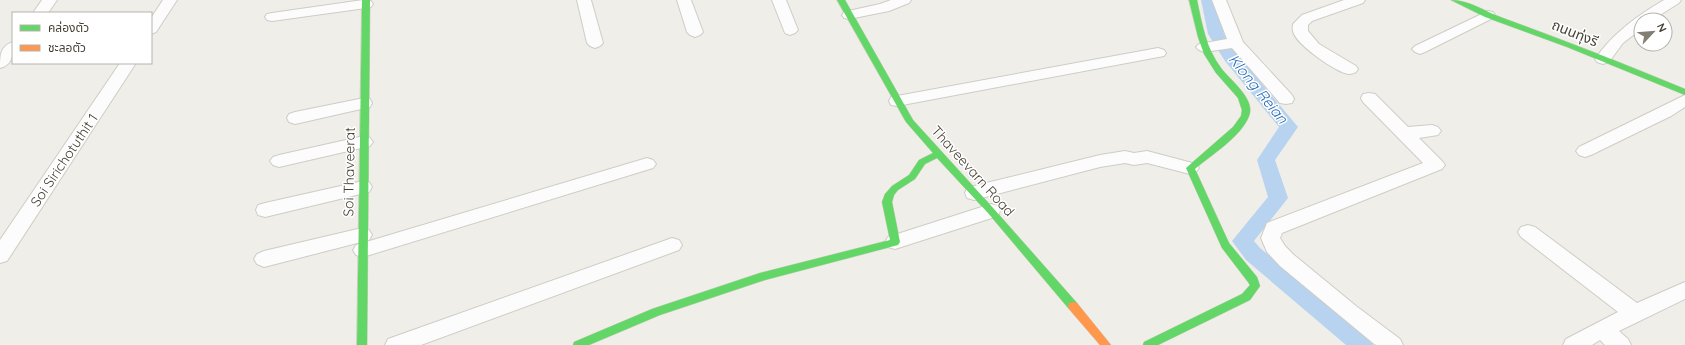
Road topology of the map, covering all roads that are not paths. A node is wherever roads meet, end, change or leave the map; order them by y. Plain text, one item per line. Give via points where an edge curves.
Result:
1 (50, 0) edge
2 (170, 0) edge
3 (584, 0) edge
4 (684, 0) edge
5 (779, 0) edge
6 (841, 0) edge
7 (904, 0) edge
8 (1193, 0) edge
9 (1219, 0) edge
10 (1358, 0) edge
11 (1454, 0) edge
12 (1674, 0) edge
13 (366, 2) edge
14 (41, 12) edge
15 (1655, 12) edge
16 (849, 15) junction
17 (1488, 15) junction
18 (272, 17) dead end
19 (152, 27) edge
20 (1633, 28) edge
21 (790, 30) dead end
22 (695, 32) dead end
23 (1232, 43) junction
24 (595, 44) dead end
25 (1207, 46) junction
26 (12, 48) edge
27 (1420, 49) dead end
28 (1158, 53) dead end
29 (1603, 59) junction
30 (0, 63) edge
31 (127, 64) edge
32 (1350, 69) dead end
33 (1685, 92) edge
34 (1369, 98) dead end
35 (1286, 99) dead end
36 (1685, 100) edge
37 (897, 101) junction
38 (364, 103) junction
39 (295, 118) dead end
40 (1432, 131) dead end
41 (1406, 133) junction
42 (364, 142) junction
43 (1585, 151) dead end
44 (938, 154) junction
45 (279, 161) dead end
46 (647, 164) dead end
47 (1190, 168) junction
48 (363, 187) junction
49 (974, 193) junction
50 (265, 210) dead end
51 (991, 211) junction
52 (1528, 232) dead end
53 (362, 242) junction
54 (895, 242) junction
55 (672, 245) dead end
56 (0, 256) edge
57 (264, 259) dead end
58 (1685, 290) edge
59 (1634, 313) junction
60 (1602, 329) junction
61 (362, 345) edge
62 (396, 345) edge
63 (578, 345) edge
64 (1106, 345) edge
65 (1148, 345) edge
66 (1392, 345) edge
67 (1574, 345) edge
68 (1620, 345) edge

1 - 14 street
2 - 19 street
3 - 24 street
4 - 22 street
5 - 21 street
6 - 16 street, Thaveevarn Road
7 - 16 street via 884,8
8 - 25 street
9 - 23 street
10 - 32 street via 1307,18 1299,25 1299,29 1316,50
11 - 17 street, ถนนทุ่งรี
12 - 15 street
13 - 18 street
13 - 38 street, Soi Thaveerat
16 - 37 street, Thaveevarn Road
17 - 27 street
17 - 29 street, ถนนทุ่งรี
20 - 29 street via 1618,40
23 - 25 street
23 - 35 street
25 - 47 street via 1218,69 1244,100 1247,107 1246,115 1239,127
26 - 30 street
28 - 37 street
29 - 33 street, ถนนทุ่งรี
31 - 56 street, Soi Sirichotuthit 1
34 - 41 street
36 - 43 street
37 - 44 street, Thaveevarn Road via 910,122
38 - 39 street
38 - 42 street, Soi Thaveerat
40 - 41 street
41 - 66 street via 1436,164 1274,228 1271,234 1273,245 1289,262 1362,324
42 - 45 street
42 - 48 street, Soi Thaveerat
44 - 49 street, Thaveevarn Road
44 - 54 street via 922,162 912,177 890,194 887,202
46 - 53 street
47 - 49 street via 1147,157 1124,157
47 - 65 street via 1225,245 1255,286 1246,297
48 - 50 street
48 - 53 street, Soi Thaveerat
49 - 51 street, Thaveevarn Road
51 - 54 street
51 - 64 street, Thaveevarn Road
52 - 59 street
53 - 57 street
53 - 61 street, Soi Thaveerat
54 - 63 street via 764,276 656,312
55 - 62 street
58 - 59 street
59 - 60 street
60 - 67 street
60 - 68 street

